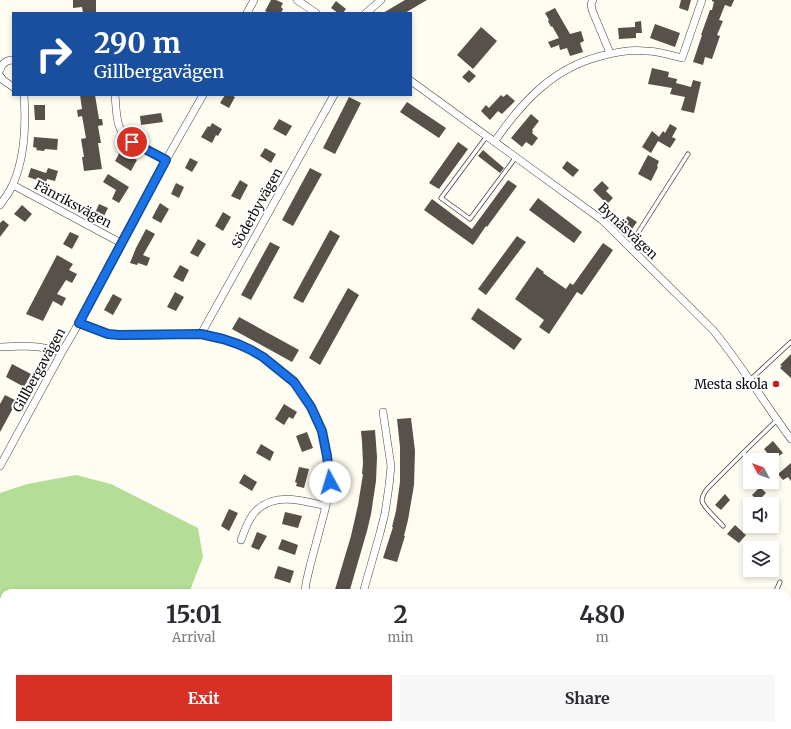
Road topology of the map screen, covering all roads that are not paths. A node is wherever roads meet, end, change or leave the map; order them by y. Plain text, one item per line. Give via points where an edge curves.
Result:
1 (254, 0) edge
2 (297, 0) edge
3 (381, 0) edge
4 (592, 0) edge
5 (702, 0) edge
6 (248, 12) edge
7 (315, 12) edge
8 (367, 12) edge
9 (610, 53) junction
10 (12, 60) edge
11 (0, 70) edge
12 (0, 76) edge
13 (412, 82) edge
14 (12, 86) edge
15 (24, 96) edge
16 (115, 96) edge
17 (202, 96) edge
18 (333, 96) edge
19 (487, 136) junction
20 (495, 141) junction
21 (688, 154) dead end
22 (516, 157) junction
23 (166, 160) junction
24 (13, 185) junction
25 (0, 205) edge
26 (121, 243) junction
27 (629, 247) junction
28 (79, 323) junction
29 (201, 334) junction
30 (791, 342) edge
31 (0, 347) edge
32 (62, 352) junction
33 (750, 380) junction
34 (384, 412) dead end
35 (777, 420) junction
36 (791, 439) edge
37 (0, 466) edge
38 (326, 506) junction
39 (723, 526) dead end
40 (240, 540) dead end
41 (780, 582) dead end
42 (305, 589) edge
43 (364, 589) edge
44 (776, 589) edge

1 - 6 street
2 - 7 street
3 - 8 street
4 - 9 street via 592,10
5 - 9 street via 682,58 646,51
9 - 20 street via 577,64 552,78 529,98
10 - 11 street via 4,63
12 - 14 street
13 - 19 street, Bynäsvägen
15 - 24 street via 25,133
16 - 23 street via 121,132 132,142
17 - 23 street, Gillbergavägen
18 - 29 street, Söderbyvägen
19 - 20 street, Bynäsvägen
19 - 22 lane via 441,198 470,219
20 - 22 street, Bynäsvägen
21 - 27 lane
22 - 27 street, Bynäsvägen via 602,220
23 - 26 street, Gillbergavägen
24 - 25 street
24 - 26 street, Fänriksvägen
26 - 28 street, Gillbergavägen
27 - 33 street, Bynäsvägen via 714,330
28 - 29 street via 104,333 119,335
28 - 32 street, Gillbergavägen
29 - 38 street via 251,350 294,382 311,407 322,431 330,482
30 - 33 lane
31 - 32 street via 32,346
32 - 37 street, Gillbergavägen
33 - 35 street, Bynäsvägen
34 - 43 street via 391,466 390,486
35 - 36 street, Bynäsvägen
35 - 39 lane via 703,495 704,505
38 - 40 street via 286,499 264,504 255,511
38 - 42 street
41 - 44 lane

